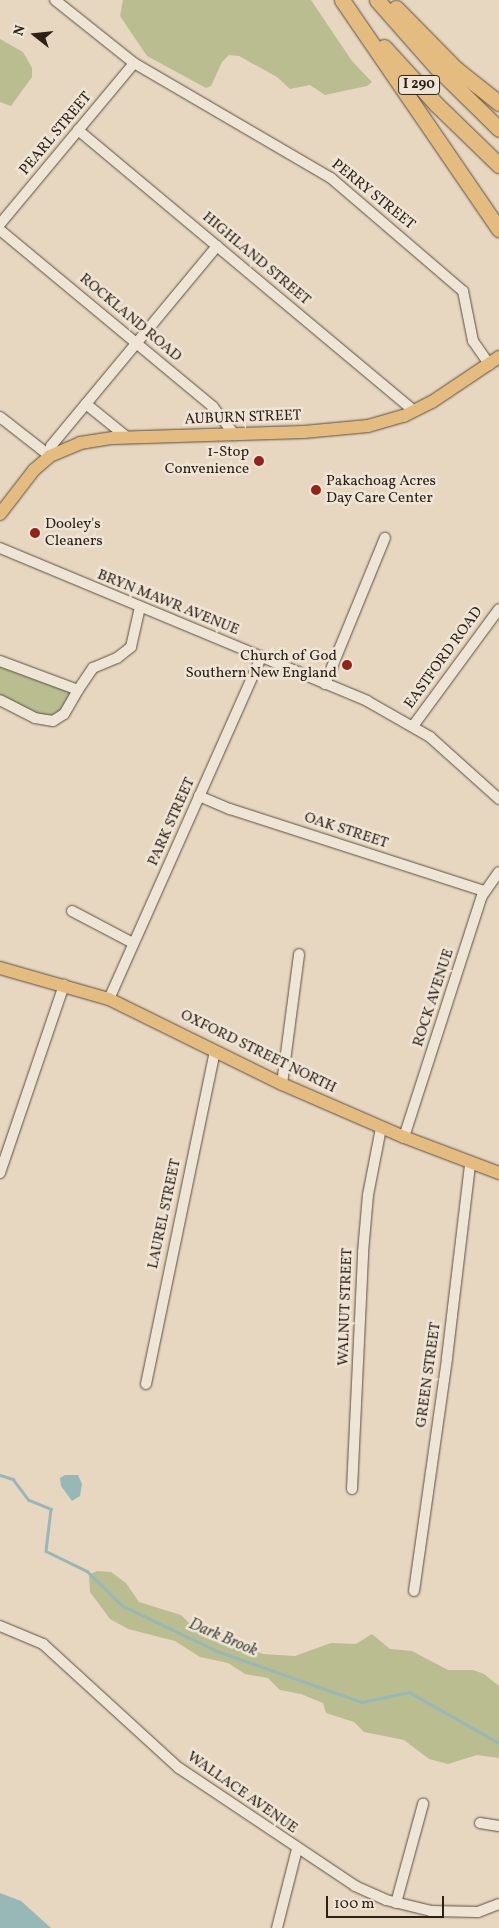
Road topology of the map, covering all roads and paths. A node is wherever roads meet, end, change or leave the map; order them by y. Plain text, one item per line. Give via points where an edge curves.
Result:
1 (55, 0) edge
2 (343, 0) edge
3 (377, 0) edge
4 (388, 0) edge
5 (134, 63) junction
6 (499, 103) edge
7 (499, 129) edge
8 (78, 130) junction
9 (499, 165) edge
10 (0, 224) edge
11 (499, 229) edge
12 (0, 230) edge
13 (217, 246) junction
14 (137, 343) junction
15 (494, 361) edge
16 (86, 404) junction
17 (414, 411) junction
18 (0, 418) edge
19 (235, 435) junction
20 (128, 438) junction
21 (50, 456) junction
22 (0, 514) edge
23 (385, 538) dead end
24 (0, 548) edge
25 (140, 607) junction
26 (499, 609) edge
27 (261, 657) junction
28 (0, 661) edge
29 (325, 684) junction
30 (78, 690) junction
31 (0, 700) edge
32 (413, 726) junction
33 (199, 796) junction
34 (499, 799) edge
35 (499, 872) edge
36 (484, 891) junction
37 (72, 910) dead end
38 (133, 943) junction
39 (299, 954) dead end
40 (0, 968) edge
41 (64, 985) junction
42 (110, 999) junction
43 (215, 1051) junction
44 (282, 1084) junction
45 (381, 1128) junction
46 (404, 1137) junction
47 (470, 1164) junction
48 (0, 1173) edge
49 (499, 1173) edge
50 (146, 1384) dead end
51 (352, 1489) dead end
52 (414, 1591) dead end
53 (0, 1626) edge
54 (423, 1804) dead end
55 (480, 1823) dead end
56 (499, 1826) edge
57 (297, 1849) junction
58 (396, 1903) junction
59 (499, 1904) edge
60 (277, 1928) edge

1 - 5 street, PERRY STREET
2 - 9 highway, I 290 via 436,104
2 - 11 highway
3 - 7 highway, I 290 via 437,68
4 - 6 highway via 456,69
5 - 8 street, PEARL STREET
5 - 15 street, PERRY STREET via 332,178 457,284 466,296 474,341
8 - 10 street, PEARL STREET
8 - 13 street, HIGHLAND STREET
12 - 14 street, ROCKLAND ROAD
13 - 14 street
13 - 17 street, HIGHLAND STREET
14 - 16 street
14 - 19 street, ROCKLAND ROAD via 213,407
15 - 17 main road, AUBURN STREET via 444,396
16 - 20 street
16 - 21 street via 51,446
17 - 19 main road, AUBURN STREET via 352,429
18 - 21 street
19 - 20 main road, AUBURN STREET
20 - 21 main road, AUBURN STREET via 80,443
21 - 22 main road, AUBURN STREET via 27,477
23 - 29 street
24 - 25 street, BRYN MAWR AVENUE
25 - 27 street, BRYN MAWR AVENUE
25 - 30 street via 131,647 117,658 93,668
26 - 32 street, EASTFORD ROAD
27 - 29 street, BRYN MAWR AVENUE
27 - 33 street, PARK STREET
28 - 30 street
29 - 32 street, BRYN MAWR AVENUE
30 - 31 street via 64,714 53,722 35,718
32 - 34 street, BRYN MAWR AVENUE via 439,744
33 - 36 street, OAK STREET via 230,809
33 - 38 street, PARK STREET
35 - 36 street, ROCK AVENUE
36 - 46 street, ROCK AVENUE
37 - 38 street
38 - 42 street, PARK STREET
39 - 44 street
40 - 41 main road, OXFORD STREET NORTH
41 - 42 main road, OXFORD STREET NORTH
41 - 48 street
42 - 43 main road, OXFORD STREET NORTH
43 - 44 main road, OXFORD STREET NORTH
43 - 50 street, LAUREL STREET
44 - 45 main road, OXFORD STREET NORTH
45 - 46 main road, OXFORD STREET NORTH
45 - 51 street, WALNUT STREET via 368,1195 363,1252
46 - 47 main road, OXFORD STREET NORTH
47 - 49 main road, OXFORD STREET NORTH
47 - 52 street, GREEN STREET
53 - 57 street, WALLACE AVENUE via 45,1646 179,1768
54 - 58 street
55 - 56 street
57 - 58 street, WALLACE AVENUE via 355,1886
57 - 60 street
58 - 59 street, WALLACE AVENUE via 451,1913 478,1912

